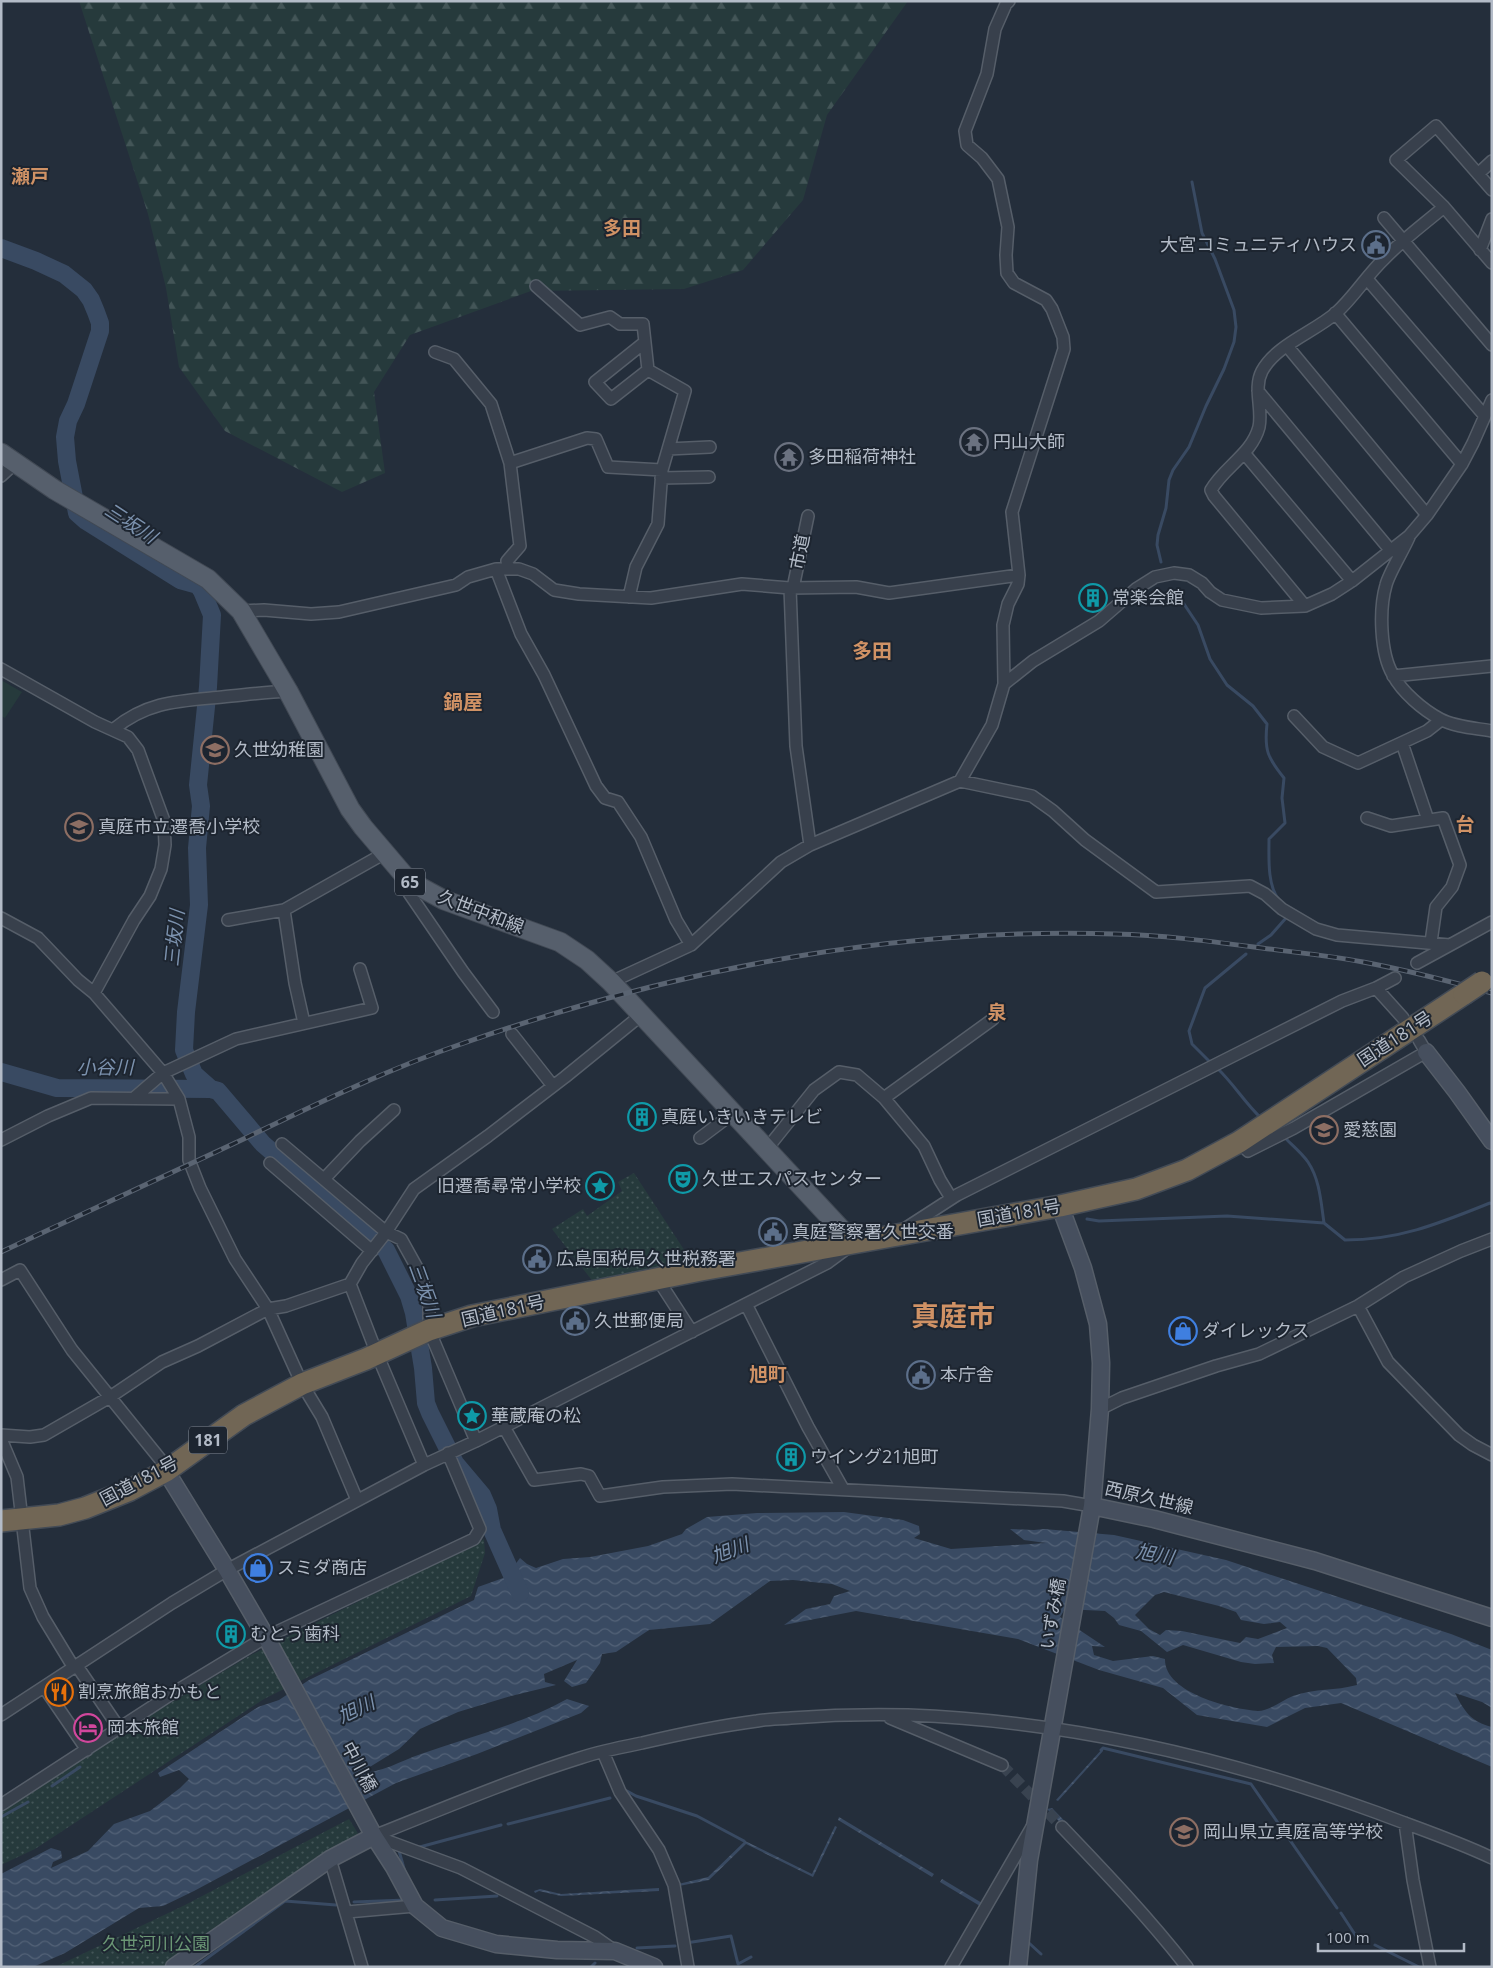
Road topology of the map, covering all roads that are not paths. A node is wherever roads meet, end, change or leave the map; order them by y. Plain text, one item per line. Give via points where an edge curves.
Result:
1 (1009, 1) edge
2 (1492, 161) edge
3 (1478, 174) junction
4 (1492, 190) edge
5 (1444, 207) junction
6 (1384, 218) dead end
7 (1492, 219) edge
8 (1404, 242) junction
9 (1480, 250) junction
10 (1492, 264) edge
11 (1367, 279) junction
12 (536, 286) dead end
13 (1335, 313) junction
14 (645, 342) junction
15 (1492, 345) edge
16 (1287, 346) junction
17 (436, 352) dead end
18 (648, 370) junction
19 (1258, 390) junction
20 (1492, 400) edge
21 (1488, 417) edge
22 (710, 447) dead end
23 (668, 449) junction
24 (1244, 453) junction
25 (8, 458) edge
26 (510, 463) junction
27 (1462, 464) junction
28 (661, 474) junction
29 (1, 476) edge
30 (709, 477) dead end
31 (1427, 514) junction
32 (808, 516) dead end
33 (1409, 536) junction
34 (1391, 551) junction
35 (496, 569) junction
36 (510, 569) junction
37 (1019, 576) junction
38 (1352, 581) junction
39 (792, 588) junction
40 (629, 597) junction
41 (1305, 606) junction
42 (241, 611) junction
43 (1492, 666) edge
44 (1, 670) edge
45 (1393, 676) junction
46 (1004, 684) junction
47 (288, 691) junction
48 (1294, 716) dead end
49 (1441, 720) junction
50 (114, 729) junction
51 (1492, 731) edge
52 (1402, 743) junction
53 (960, 781) junction
54 (1367, 818) dead end
55 (1428, 820) junction
56 (810, 845) junction
57 (385, 853) junction
58 (409, 881) junction
59 (284, 910) junction
60 (1, 918) edge
61 (228, 920) dead end
62 (1492, 922) edge
63 (1431, 942) junction
64 (691, 945) junction
65 (1450, 945) junction
66 (1416, 963) dead end
67 (360, 969) dead end
68 (1395, 978) dead end
69 (1487, 979) edge
70 (611, 982) junction
71 (1376, 988) junction
72 (94, 993) junction
73 (493, 1012) dead end
74 (640, 1016) junction
75 (1403, 1018) dead end
76 (993, 1019) dead end
77 (304, 1023) junction
78 (512, 1034) dead end
79 (1422, 1046) joint
80 (163, 1073) junction
81 (553, 1086) junction
82 (134, 1098) junction
83 (884, 1098) junction
84 (180, 1099) junction
85 (394, 1110) dead end
86 (732, 1114) junction
87 (700, 1138) dead end
88 (1, 1140) edge
89 (1492, 1141) edge
90 (1239, 1142) junction
91 (282, 1144) dead end
92 (766, 1150) junction
93 (270, 1163) dead end
94 (324, 1179) junction
95 (952, 1198) junction
96 (1060, 1206) junction
97 (385, 1233) junction
98 (896, 1235) junction
99 (1492, 1239) edge
100 (854, 1243) junction
101 (372, 1251) junction
102 (826, 1255) junction
103 (657, 1278) junction
104 (1, 1280) edge
105 (350, 1284) junction
106 (746, 1304) junction
107 (1358, 1306) junction
108 (268, 1309) junction
109 (429, 1330) junction
110 (692, 1332) junction
111 (377, 1354) junction
112 (302, 1384) junction
113 (110, 1397) junction
114 (1100, 1409) junction
115 (504, 1427) junction
116 (1, 1435) edge
117 (1, 1439) edge
118 (476, 1442) junction
119 (448, 1454) junction
120 (1492, 1456) edge
121 (424, 1465) junction
122 (166, 1471) junction
123 (843, 1489) junction
124 (357, 1500) junction
125 (1092, 1506) junction
126 (23, 1519) junction
127 (1, 1521) edge
128 (227, 1570) junction
129 (1490, 1615) edge
130 (266, 1637) junction
131 (75, 1666) junction
132 (44, 1687) junction
133 (882, 1714) junction
134 (1, 1715) edge
135 (118, 1728) junction
136 (1053, 1728) junction
137 (87, 1750) junction
138 (603, 1752) junction
139 (1002, 1764) tunnel mouth
140 (1, 1805) edge
141 (1036, 1819) junction
142 (1405, 1823) junction
143 (1062, 1827) tunnel mouth
144 (374, 1836) junction
145 (1492, 1858) edge
146 (330, 1859) junction
147 (415, 1906) junction
148 (347, 1912) junction
149 (615, 1951) junction
150 (174, 1967) edge
151 (362, 1967) edge
152 (654, 1967) edge
153 (688, 1967) edge
154 (951, 1967) edge
155 (1018, 1967) edge
156 (1187, 1967) edge
157 (1430, 1967) edge

1 - 37 street via 995,29 988,74 965,131 967,145 982,158 998,180 1008,227 1006,272 1014,283 1046,300 1059,328 1064,349 1012,512
2 - 3 street
3 - 4 street
3 - 5 street via 1436,126 1396,160
5 - 8 street
5 - 9 street
6 - 8 street
7 - 9 street
8 - 11 street via 1383,259
8 - 15 street
9 - 10 street
11 - 13 street
11 - 21 street
12 - 14 street via 580,325 610,317 620,324 643,324
13 - 16 street
13 - 27 street
14 - 18 street
14 - 18 street via 595,382 611,399
16 - 19 street via 1262,371
16 - 31 street
17 - 26 street via 454,359 492,404
18 - 23 street via 685,391
19 - 24 street via 1259,428
19 - 34 street
20 - 21 street
21 - 27 street via 1478,429
22 - 23 street
23 - 28 street
24 - 38 street
24 - 41 street via 1211,490
25 - 29 street
25 - 42 main road, 久世中和線 / 65 via 208,579
26 - 28 street via 587,438 596,439 608,467
26 - 36 street via 520,546 507,560
27 - 31 street
28 - 30 street
28 - 40 street via 658,524 636,567
31 - 33 street
32 - 39 street, 市道
33 - 34 street
33 - 45 street via 1386,584 1381,618 1386,659
34 - 38 street
35 - 36 street
35 - 42 street via 468,577 456,585 339,612
35 - 64 street via 521,634 596,786 605,798 618,802 641,837 676,920
36 - 40 street via 519,568 533,574 554,590
37 - 39 street via 889,593 856,587
37 - 46 street via 1003,625
38 - 41 street
39 - 40 street via 742,584 651,598
39 - 56 street, 市道 via 796,746
41 - 46 street via 1243,606 1222,600 1189,575 1174,573 1154,577 1099,620 1033,661
42 - 47 main road, 久世中和線 / 65
43 - 45 street
44 - 50 street via 94,722
45 - 49 street via 1417,704
46 - 53 street via 992,724
47 - 50 street via 174,701 152,706
47 - 57 main road, 久世中和線 / 65 via 350,809
48 - 52 street via 1324,748 1358,763
49 - 51 street
49 - 52 street
50 - 72 street via 128,736 138,750 164,821 165,845 150,896
52 - 55 street
53 - 56 street
53 - 63 street via 1032,796 1156,892 1250,886 1316,929 1337,935
54 - 55 street via 1391,826
55 - 63 street via 1443,818 1460,864 1452,887 1436,908
56 - 64 street via 781,862
57 - 58 main road, 久世中和線 / 65
57 - 59 street
58 - 70 main road, 久世中和線 / 65 via 444,900 560,942
58 - 73 street via 409,893
59 - 61 street
59 - 77 street
60 - 72 street via 38,938
62 - 65 street
63 - 65 street
64 - 70 street
65 - 66 street
67 - 77 street via 372,1008
68 - 71 street
69 - 90 highway, 国道181号 / 181, bridge
70 - 74 main road, 久世中和線 / 65
71 - 75 street
71 - 95 street via 1342,1001
72 - 80 street
74 - 81 street
74 - 86 main road, 久世中和線 / 65
76 - 83 street
77 - 80 street via 236,1039
78 - 81 street
79 - 89 street
79 - 90 street via 1294,1128 1248,1151
80 - 82 street
80 - 84 street
81 - 97 street via 414,1189
82 - 84 street
82 - 88 street via 91,1098
83 - 92 street via 857,1075 839,1072 814,1090
83 - 95 street via 924,1146
84 - 108 street via 189,1137 189,1160 200,1188 235,1259
85 - 94 street
86 - 87 street
86 - 92 main road, 久世中和線 / 65
90 - 96 highway, 国道181号 / 181 via 1165,1180
91 - 94 street
92 - 100 main road, 久世中和線 / 65
93 - 101 street
94 - 97 street
95 - 98 street
96 - 98 highway, 国道181号 / 181
96 - 114 street, 西原久世線 via 1083,1268 1098,1324
97 - 101 street
97 - 109 street via 401,1239 421,1275
98 - 100 highway, 国道181号 / 181
99 - 107 street via 1404,1277
100 - 102 highway, 国道181号 / 181
101 - 105 street
102 - 103 highway, 国道181号 / 181
102 - 106 street
103 - 109 highway, 国道181号 / 181 via 472,1316
103 - 110 street
104 - 113 street via 20,1270 59,1331
105 - 108 street
105 - 111 street
106 - 110 street
106 - 123 street
107 - 114 street via 1259,1354 1122,1398
107 - 120 street via 1388,1362 1459,1435
108 - 112 street
108 - 113 street via 162,1362
109 - 111 highway, 国道181号 / 181
109 - 118 street
110 - 115 street
111 - 112 highway, 国道181号 / 181
111 - 121 street
112 - 122 highway, 国道181号 / 181 via 244,1415
112 - 124 street via 322,1417
113 - 116 street via 44,1435
113 - 122 street
114 - 125 street, 西原久世線
115 - 118 street
115 - 123 street via 534,1480 581,1474 589,1476 600,1496 663,1487 732,1484
117 - 126 street via 17,1477
118 - 119 street
119 - 121 street
119 - 130 street via 480,1529 474,1539
121 - 124 street
122 - 126 highway, 国道181号 / 181 via 85,1508
122 - 128 street, 中川橋
123 - 125 street via 1062,1501
124 - 128 street
125 - 129 street, 西原久世線 via 1154,1518 1315,1561
125 - 136 street, いずみ橋
126 - 127 highway, 国道181号 / 181
126 - 131 street via 30,1588
128 - 130 street, 中川橋
128 - 131 street
130 - 135 street
130 - 144 street, 中川橋
131 - 132 street
131 - 135 street
132 - 134 street
132 - 137 street
133 - 136 street via 966,1717
133 - 138 street via 760,1720
133 - 139 street
135 - 137 street
136 - 141 street, いずみ橋
136 - 142 street via 1150,1746 1244,1769
137 - 140 street
138 - 144 street via 518,1779
138 - 153 street via 620,1792 659,1850 674,1886
141 - 154 street
141 - 155 street, いずみ橋
142 - 145 street via 1449,1838
142 - 157 street
143 - 156 street via 1110,1877
144 - 146 street
144 - 147 street, 中川橋
144 - 149 street via 461,1868 595,1937
146 - 148 street
146 - 150 street
147 - 148 street
147 - 149 street via 442,1928 496,1944
148 - 151 street
149 - 152 street

